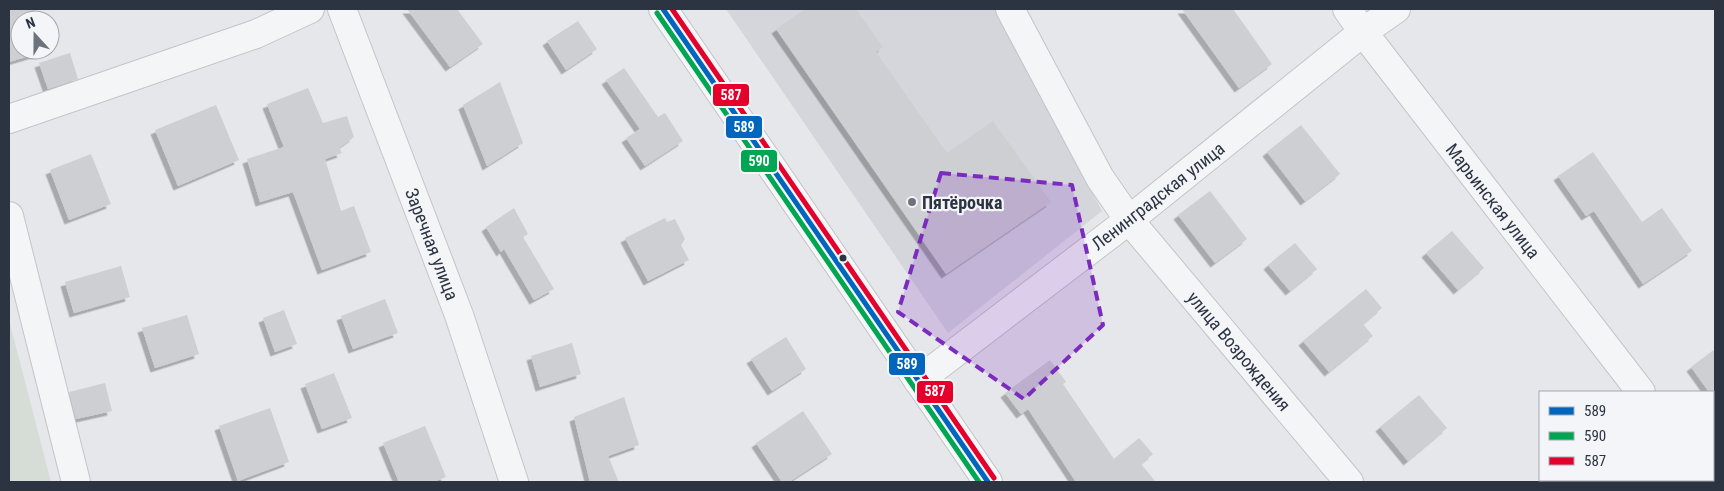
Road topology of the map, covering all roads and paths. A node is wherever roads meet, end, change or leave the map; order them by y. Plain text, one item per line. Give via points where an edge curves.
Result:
1 (310, 9) edge
2 (342, 9) edge
3 (663, 9) edge
4 (1010, 9) edge
5 (1347, 9) edge
6 (1396, 9) edge
7 (1363, 32) junction
8 (9, 118) edge
9 (9, 216) edge
10 (1129, 220) junction
11 (918, 381) junction
12 (1640, 391) edge
13 (76, 482) edge
14 (514, 482) edge
15 (988, 482) edge
16 (1349, 482) edge

1 - 8 street via 256,34
2 - 14 street, Заречная улица via 459,315
3 - 11 main road
4 - 10 street, улица Возрождения via 1100,178
5 - 7 street, Марьинская улица
6 - 7 street, Ленинградская улица
7 - 10 street, Ленинградская улица
7 - 12 street, Марьинская улица
9 - 13 street
10 - 11 street, Ленинградская улица
10 - 16 street, улица Возрождения
11 - 15 main road

